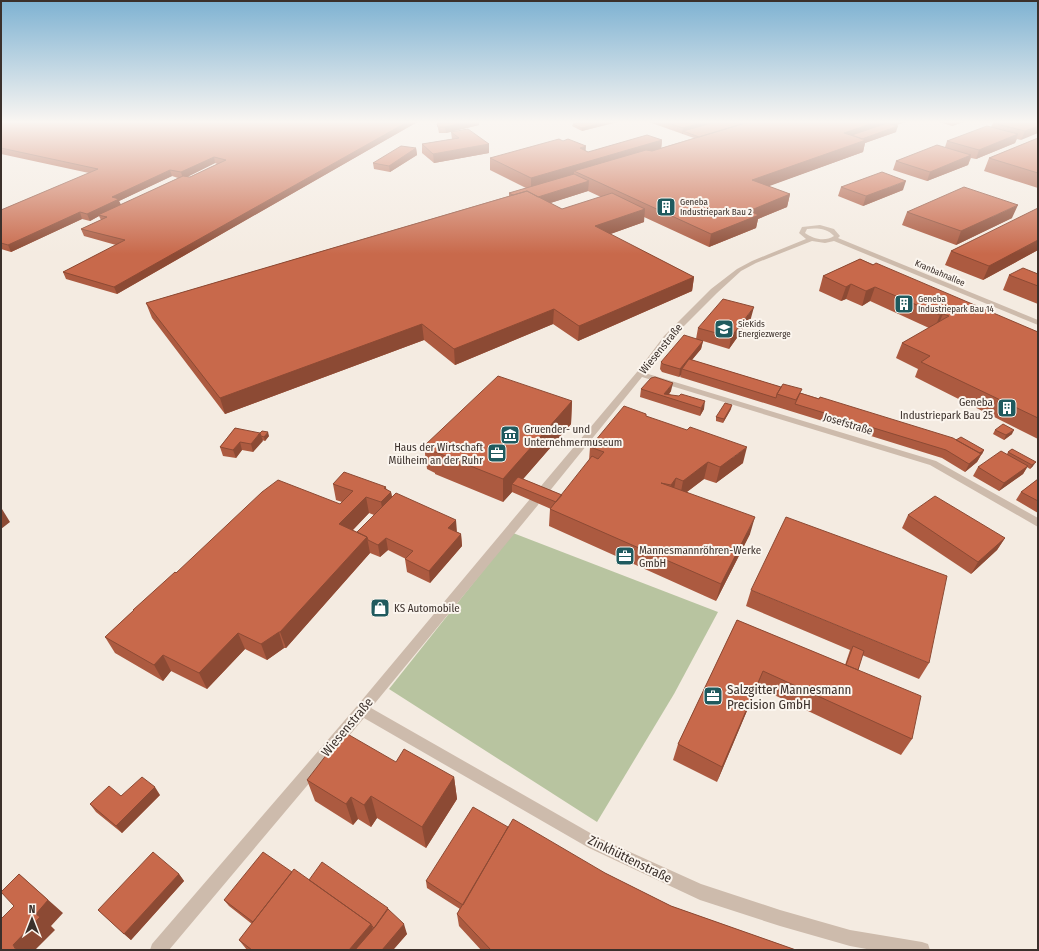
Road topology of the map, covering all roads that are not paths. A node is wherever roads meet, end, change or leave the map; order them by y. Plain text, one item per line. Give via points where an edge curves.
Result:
1 (812, 239) junction
2 (835, 239) junction
3 (1038, 323) edge
4 (640, 374) junction
5 (1038, 523) edge
6 (362, 710) junction
7 (158, 950) edge
8 (922, 950) edge

1 - 2 street, Kranbahnallee
1 - 2 street, Kranbahnallee via 802,233 804,228 813,226 829,229 836,233
1 - 4 street, Wiesenstraße via 739,270 667,338
2 - 3 street, Kranbahnallee
4 - 5 street, Josefstraße via 933,463
4 - 6 street, Wiesenstraße
6 - 7 street, Wiesenstraße
6 - 8 street, Zinkhüttenstraße via 594,843 700,892 850,938

